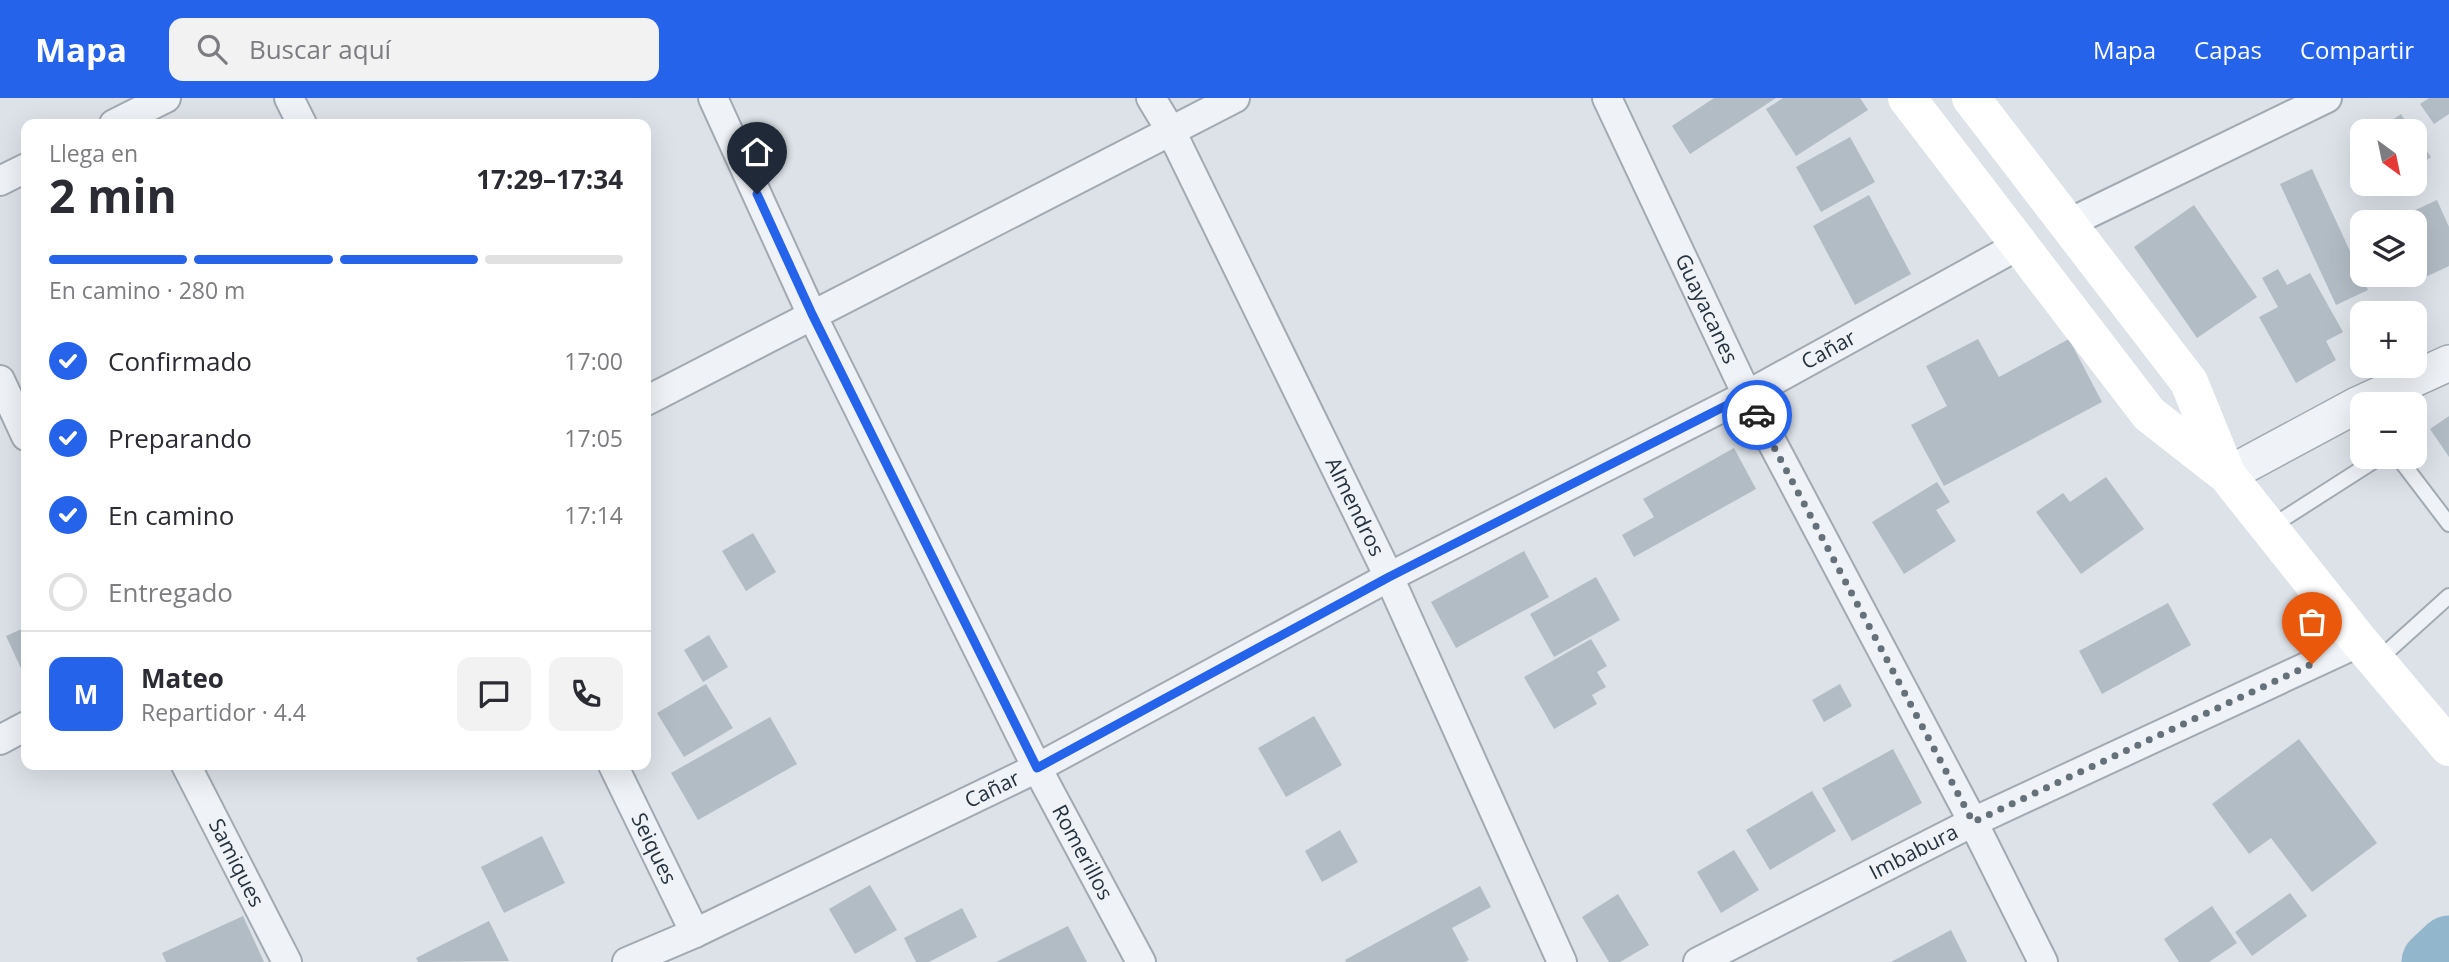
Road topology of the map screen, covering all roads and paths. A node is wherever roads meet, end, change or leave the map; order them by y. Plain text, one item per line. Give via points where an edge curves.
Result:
1 (166, 98) edge
2 (289, 98) edge
3 (713, 98) edge
4 (1151, 98) edge
5 (1235, 98) edge
6 (1607, 98) edge
7 (1907, 98) edge
8 (1971, 98) edge
9 (2328, 98) edge
10 (124, 119) edge
11 (300, 119) edge
12 (1171, 131) junction
13 (21, 170) edge
14 (0, 181) edge
15 (2067, 224) junction
16 (2019, 245) junction
17 (812, 314) junction
18 (2449, 363) edge
19 (0, 380) edge
20 (2392, 392) edge
21 (1747, 395) junction
22 (651, 398) edge
23 (2350, 413) edge
24 (21, 425) edge
25 (2361, 469) edge
26 (2407, 469) edge
27 (2227, 475) junction
28 (2449, 524) edge
29 (2269, 528) junction
30 (1389, 577) junction
31 (2449, 596) edge
32 (2368, 651) junction
33 (21, 729) edge
34 (0, 740) edge
35 (2449, 747) edge
36 (1037, 768) junction
37 (189, 770) edge
38 (615, 770) edge
39 (1973, 822) junction
40 (695, 933) junction
41 (287, 962) edge
42 (626, 962) edge
43 (1141, 962) edge
44 (1562, 962) edge
45 (1698, 962) edge
46 (2043, 962) edge

1 - 10 street
2 - 11 street
3 - 17 street, Romerillos
4 - 12 street, Almendros
5 - 12 street
6 - 21 street, Guayacanes
7 - 16 main road
8 - 15 main road
9 - 15 street
12 - 17 street
12 - 30 street, Almendros
13 - 14 street
15 - 27 main road via 2189,382
16 - 21 street, Cañar
16 - 27 main road via 2149,415
17 - 22 street
17 - 36 street, Romerillos
18 - 20 street
19 - 24 street
21 - 30 street, Cañar
21 - 39 street, Guayacanes
23 - 27 street
25 - 29 lane
26 - 28 lane
27 - 29 main road
29 - 32 main road
30 - 36 street, Cañar
30 - 44 street, Almendros
31 - 32 lane
32 - 35 main road
32 - 39 street, Imbabura
33 - 34 street
36 - 40 street, Cañar
36 - 43 street, Romerillos
37 - 41 street, Samiques
38 - 40 street, Seiques
39 - 45 street, Imbabura
39 - 46 street, Guayacanes
40 - 42 street, Cañar

